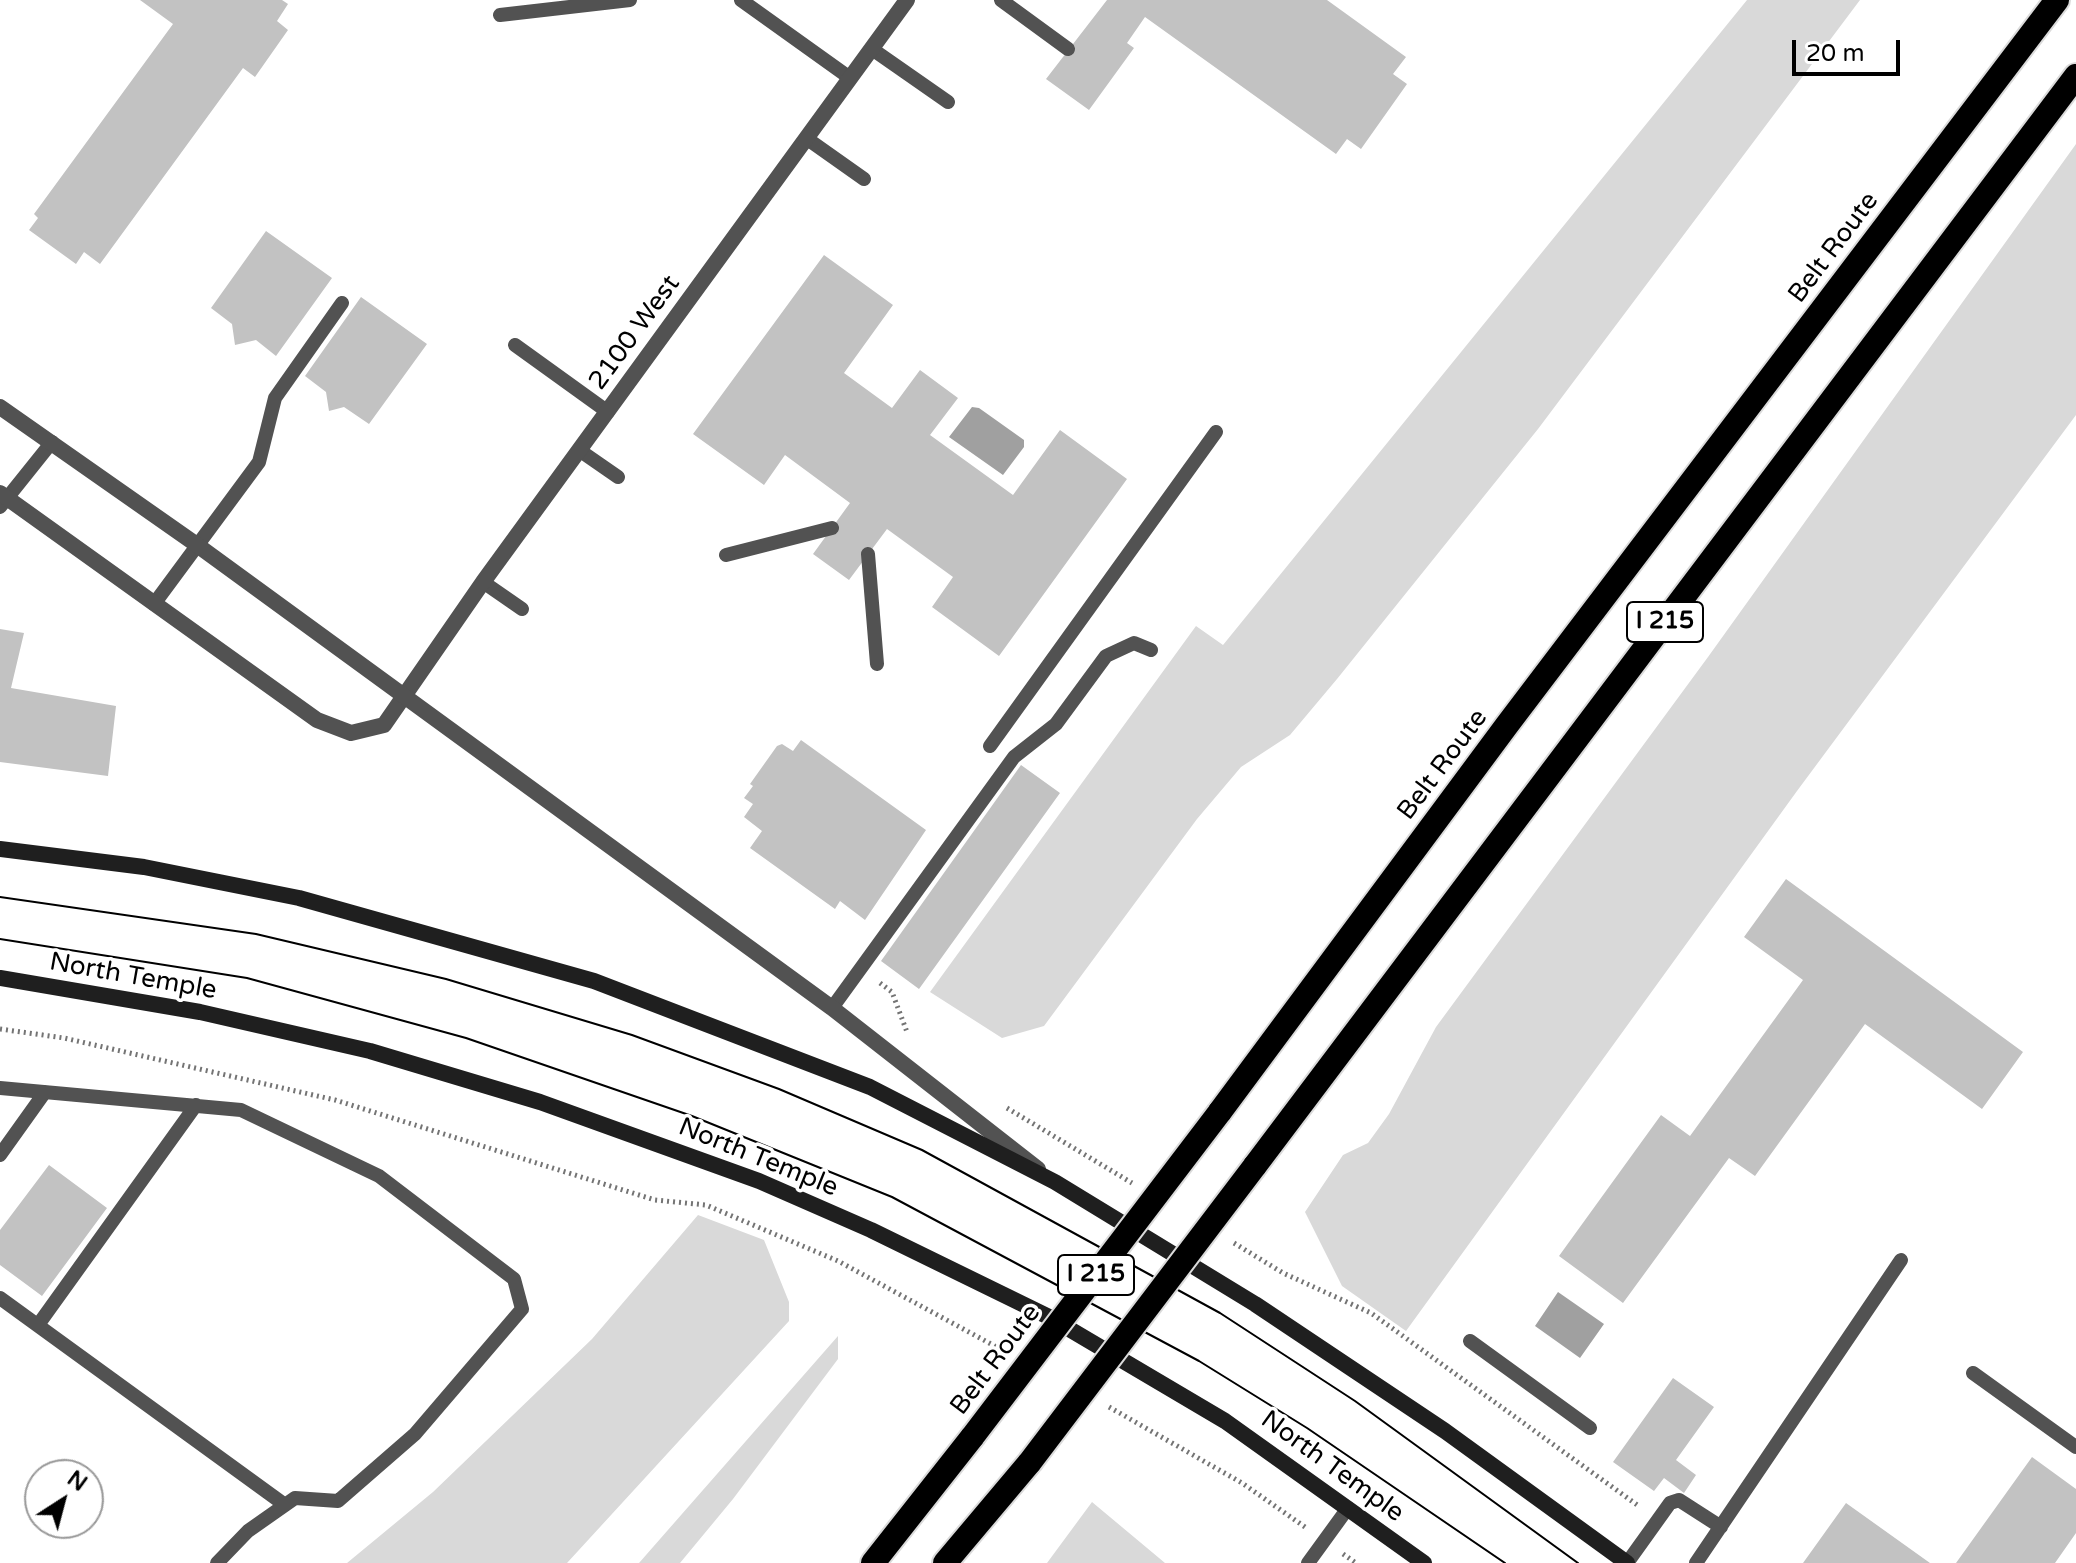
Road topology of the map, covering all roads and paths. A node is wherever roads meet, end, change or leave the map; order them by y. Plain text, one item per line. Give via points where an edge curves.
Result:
1 (630, 0) edge
2 (741, 0) edge
3 (907, 0) edge
4 (1001, 0) edge
5 (2057, 0) edge
6 (500, 15) dead end
7 (872, 49) junction
8 (1068, 49) dead end
9 (2076, 76) edge
10 (850, 78) junction
11 (948, 102) dead end
12 (806, 138) junction
13 (864, 179) dead end
14 (342, 303) dead end
15 (515, 345) dead end
16 (0, 407) edge
17 (608, 412) junction
18 (1216, 432) dead end
19 (52, 442) junction
20 (579, 450) junction
21 (618, 477) dead end
22 (3, 500) edge
23 (832, 528) dead end
24 (197, 545) junction
25 (868, 554) dead end
26 (726, 555) dead end
27 (483, 582) junction
28 (154, 604) junction
29 (522, 609) dead end
30 (1151, 650) dead end
31 (877, 664) dead end
32 (405, 696) junction
33 (990, 746) dead end
34 (0, 849) edge
35 (861, 969) junction
36 (0, 978) edge
37 (832, 1008) junction
38 (0, 1029) edge
39 (919, 1042) dead end
40 (0, 1088) edge
41 (45, 1092) junction
42 (196, 1105) junction
43 (1005, 1107) dead end
44 (0, 1155) edge
45 (1055, 1182) junction
46 (1138, 1186) dead end
47 (1230, 1241) dead end
48 (1901, 1260) dead end
49 (0, 1298) edge
50 (38, 1325) junction
51 (1470, 1341) dead end
52 (1005, 1351) dead end
53 (1973, 1373) dead end
54 (1102, 1404) dead end
55 (1590, 1428) dead end
56 (2076, 1447) edge
57 (285, 1505) junction
58 (1348, 1508) junction
59 (1658, 1520) junction
60 (1721, 1527) junction
61 (969, 1534) junction
62 (1324, 1541) junction
63 (217, 1563) edge
64 (873, 1563) edge
65 (945, 1563) edge
66 (954, 1563) edge
67 (1308, 1563) edge
68 (1356, 1563) edge
69 (1424, 1563) edge
70 (1627, 1563) edge
71 (1696, 1563) edge

1 - 6 lane
2 - 10 lane
3 - 7 street, 2100 West
4 - 8 lane
5 - 64 highway, Belt Route / I 215, bridge via 1219,1113
7 - 10 street, 2100 West
7 - 11 lane
9 - 61 highway, I 215, bridge via 1254,1167 1030,1462
10 - 12 street, 2100 West
12 - 13 lane
12 - 17 street, 2100 West
14 - 24 lane via 275,398 259,462
15 - 17 lane
16 - 19 street
17 - 20 street, 2100 West
18 - 33 lane
19 - 22 lane
19 - 24 street
20 - 21 lane
20 - 27 street, 2100 West
22 - 28 street
23 - 26 lane
24 - 28 lane
24 - 32 street
25 - 31 lane
27 - 29 lane
27 - 32 street, 2100 West
28 - 32 street via 334,729 365,732 384,725
30 - 35 lane via 1134,643 1106,656 1056,724 1014,757
32 - 37 street
34 - 45 main road via 144,867 299,898 594,981 870,1087
35 - 37 lane
35 - 39 path via 892,992 907,1032
36 - 58 main road, North Temple via 200,1012 370,1051 540,1102 759,1181 1049,1317 1225,1421
37 - 45 street
38 - 52 path via 64,1038 335,1100 655,1200 706,1205 838,1261
40 - 41 lane
41 - 42 lane
41 - 44 lane
42 - 50 lane
42 - 57 lane via 241,1110 379,1176 514,1279 522,1309 415,1434 338,1501 295,1498
43 - 46 path
45 - 70 main road via 1418,1412
47 - 59 path via 1283,1273 1371,1313
48 - 60 lane
49 - 50 lane
50 - 57 lane
51 - 55 lane
53 - 56 lane
54 - 62 path via 1242,1483
57 - 63 lane via 248,1531
58 - 62 lane
58 - 69 main road, North Temple
59 - 60 lane via 1670,1503 1679,1500
59 - 70 lane
60 - 71 lane
61 - 65 highway, I 215
61 - 66 highway
62 - 67 lane
62 - 68 path

